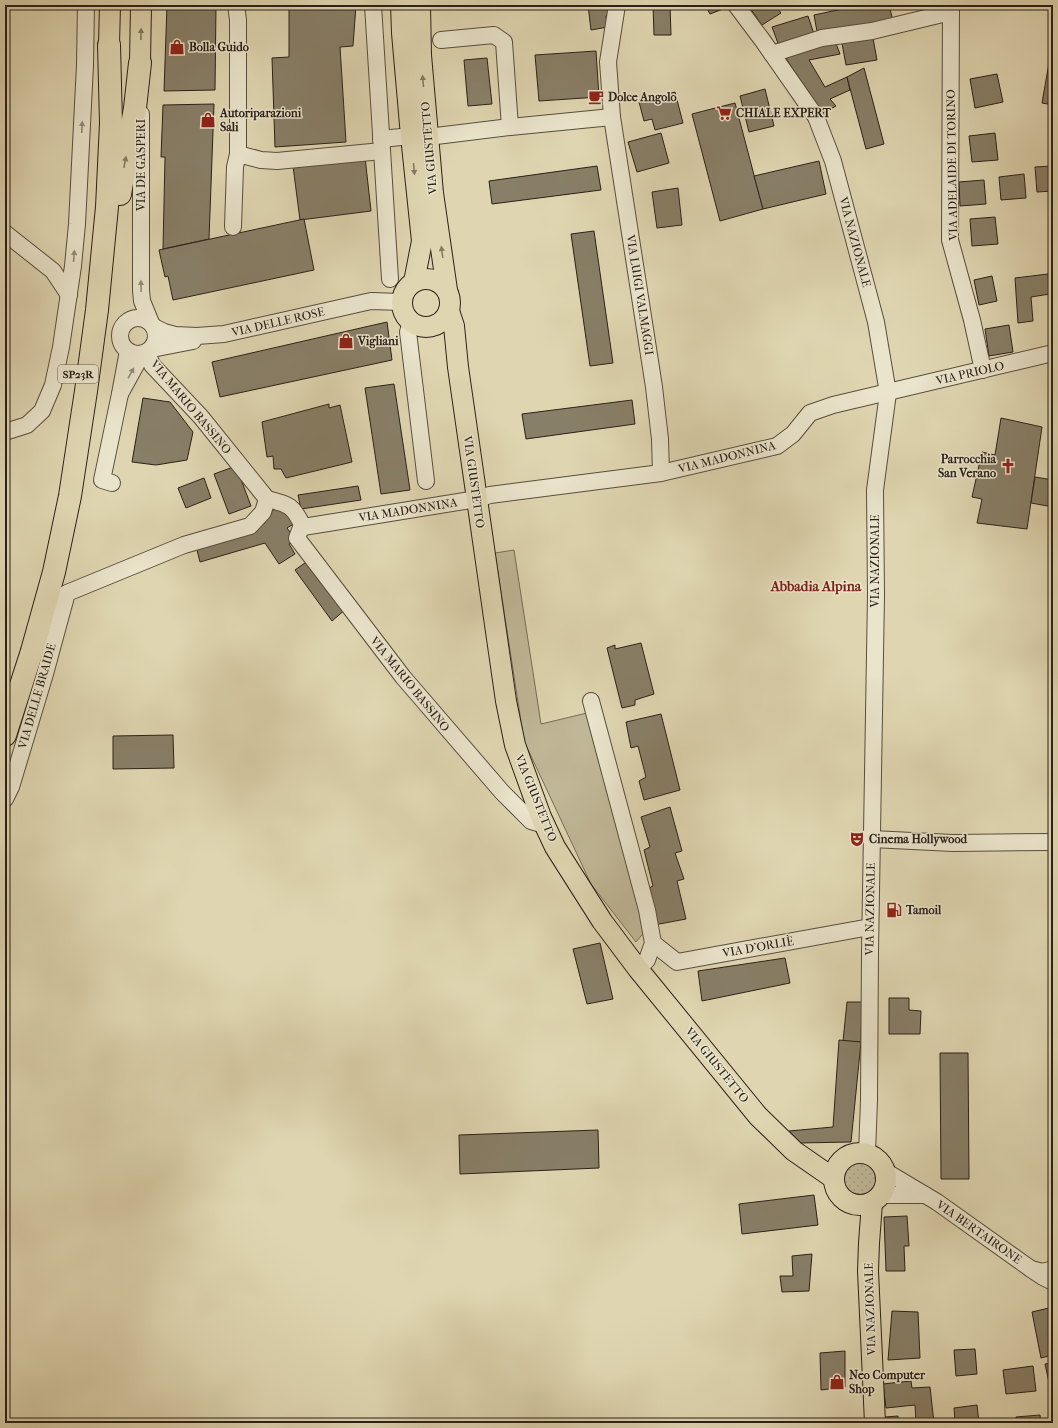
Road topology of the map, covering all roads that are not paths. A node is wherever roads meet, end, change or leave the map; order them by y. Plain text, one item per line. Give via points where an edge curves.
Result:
1 (86, 5) edge
2 (110, 5) edge
3 (141, 5) edge
4 (236, 5) edge
5 (373, 5) edge
6 (401, 5) edge
7 (420, 5) edge
8 (617, 5) edge
9 (736, 5) edge
10 (951, 8) edge
11 (441, 40) dead end
12 (109, 45) junction
13 (772, 54) junction
14 (140, 63) junction
15 (612, 117) junction
16 (510, 127) junction
17 (419, 136) junction
18 (381, 145) junction
19 (238, 154) junction
20 (233, 227) dead end
21 (5, 233) edge
22 (390, 279) dead end
23 (414, 282) junction
24 (447, 290) junction
25 (69, 295) junction
26 (402, 302) junction
27 (97, 310) junction
28 (449, 311) junction
29 (411, 322) junction
30 (152, 325) junction
31 (432, 326) junction
32 (224, 334) junction
33 (142, 351) junction
34 (1053, 353) edge
35 (458, 367) junction
36 (983, 370) junction
37 (888, 393) junction
38 (5, 432) edge
39 (661, 473) junction
40 (426, 481) dead end
41 (112, 483) dead end
42 (267, 499) junction
43 (476, 499) junction
44 (303, 527) junction
45 (5, 696) edge
46 (591, 701) dead end
47 (5, 735) edge
48 (5, 799) edge
49 (545, 825) junction
50 (872, 839) junction
51 (1053, 842) edge
52 (870, 927) junction
53 (653, 943) junction
54 (638, 969) junction
55 (867, 1153) junction
56 (836, 1170) junction
57 (885, 1171) junction
58 (926, 1195) junction
59 (876, 1199) junction
60 (850, 1204) junction
61 (869, 1243) junction
62 (1031, 1269) junction
63 (1053, 1269) edge
64 (1053, 1282) edge
65 (875, 1423) edge

25 -> 1 street via 78,224
2 - 12 main road, SP23R
14 -> 3 main road, VIA DE GASPERI
4 - 19 street
5 - 18 street
6 - 17 main road, VIA GIUSTETTO via 402,33
17 -> 7 main road, VIA GIUSTETTO
8 - 15 street, VIA LUIGI VALMAGGI via 608,62
9 - 13 street, VIA NAZIONALE
10 - 13 street via 872,31 822,38
10 - 36 street, VIA ADELAIDE DI TORINO via 950,240
11 - 16 street via 494,35 504,42
12 - 27 highway, SP23R via 111,123 107,207
12 - 45 highway, SP23R via 101,118 90,287 74,406 40,573
13 - 37 street, VIA NAZIONALE via 816,117 833,161 876,322
27 -> 14 highway via 108,281
30 -> 14 street, VIA DE GASPERI via 142,301 141,290
15 - 16 street
15 - 39 street, VIA LUIGI VALMAGGI via 654,387
16 - 17 street
17 - 18 street
17 -> 23 main road, VIA GIUSTETTO via 422,241
24 -> 17 main road, VIA GIUSTETTO via 433,193
18 - 19 street via 277,161
18 - 22 street
19 - 20 street via 235,167
21 - 25 street via 53,271
23 - 24 main road via 429,279
23 - 26 main road via 408,287
24 - 28 main road via 450,297
25 - 38 street via 53,386 42,411 27,425
26 - 29 main road via 406,317
26 - 32 street, VIA DELLE ROSE via 371,301
27 - 47 highway, SP23R via 70,496 54,572
28 - 31 main road via 446,318
28 - 35 main road, VIA GIUSTETTO via 454,326
29 - 31 main road via 418,326
29 - 40 street via 408,332
30 - 32 street, VIA DELLE ROSE via 175,335
30 - 33 street via 156,338
30 - 33 street, VIA DELLE ROSE via 136,319 130,320 122,329 121,341
31 - 35 main road, VIA GIUSTETTO via 447,344
32 - 33 street
33 - 41 street via 120,394 102,480
33 - 42 street, VIA MARIO BASSINO via 201,417
34 - 36 street, VIA PRIOLO
35 - 43 main road, VIA GIUSTETTO
36 - 37 street, VIA PRIOLO
37 - 39 street, VIA MADONNINA via 833,405 810,413 793,434 777,446
37 - 50 street, VIA NAZIONALE via 875,490
39 - 43 street, VIA MADONNINA via 490,495
42 - 44 street via 286,504 298,515
42 - 48 street, VIA DELLE BRAIDE via 263,512 250,526 184,544 67,593 11,787
43 - 44 street, VIA MADONNINA
43 - 49 main road, VIA GIUSTETTO via 515,745
44 - 49 street, VIA MARIO BASSINO via 297,538 402,677 502,792 531,821
46 - 53 street via 647,910
49 - 54 main road, VIA GIUSTETTO via 555,847 598,916
50 - 51 street via 953,843
50 - 52 street, VIA NAZIONALE
52 - 53 street, VIA D'ORLIÈ via 677,962
52 - 55 street, VIA NAZIONALE
53 - 54 street via 647,960
54 - 56 main road, VIA GIUSTETTO via 758,1116 794,1151 818,1159
55 - 56 main road via 855,1153 844,1158
55 - 57 main road via 881,1163
56 - 60 main road, VIA NAZIONALE via 834,1186 837,1193
57 - 58 street, VIA BERTAIRONE
57 - 59 main road, VIA NAZIONALE via 885,1188
58 - 59 street, VIA BERTAIRONE
58 - 62 street, VIA BERTAIRONE
59 - 60 main road via 865,1205
59 - 61 main road, VIA NAZIONALE
60 - 61 main road, VIA NAZIONALE
61 - 65 main road, VIA NAZIONALE
62 - 63 street via 1043,1272
62 - 64 street, VIA BERTAIRONE

